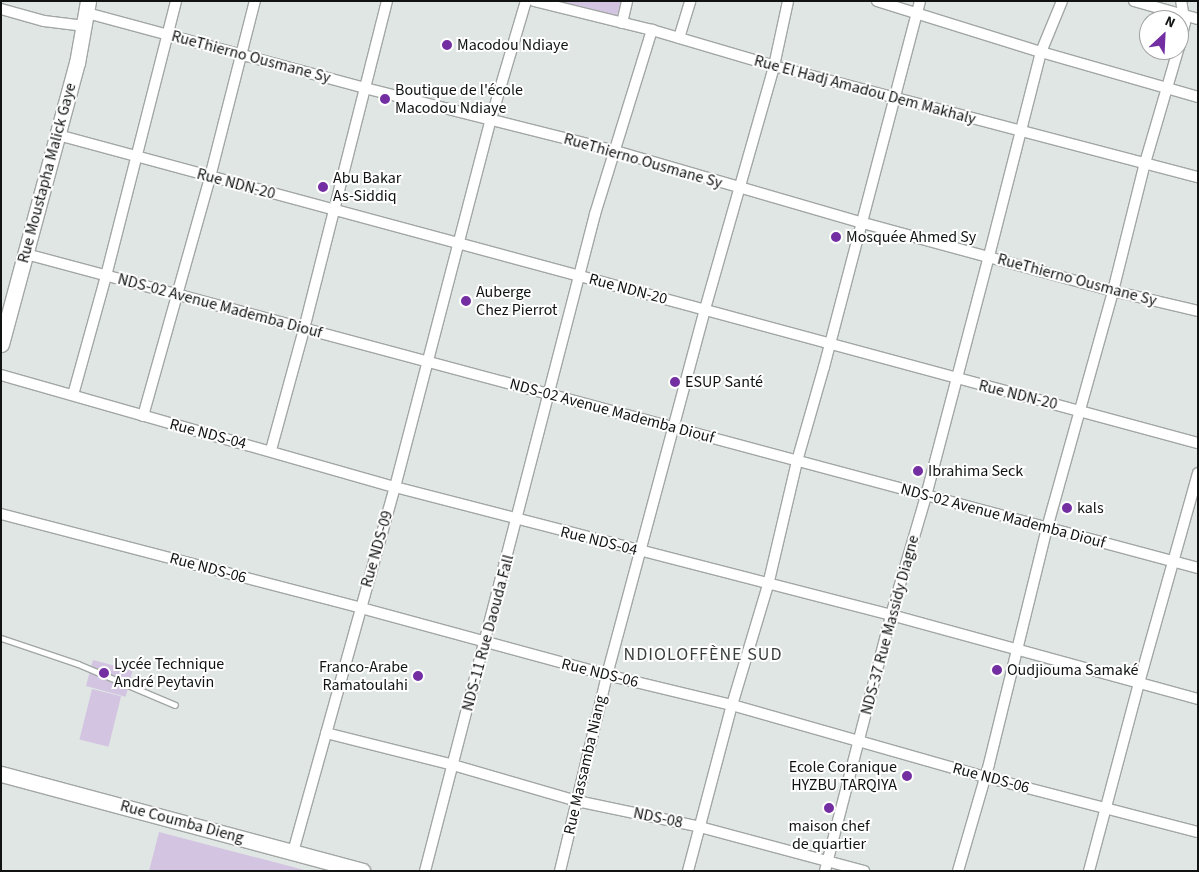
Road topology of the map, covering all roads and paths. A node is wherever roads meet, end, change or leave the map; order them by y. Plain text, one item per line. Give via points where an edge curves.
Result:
1 (176, 1) edge
2 (255, 1) edge
3 (387, 1) edge
4 (526, 1) edge
5 (628, 1) edge
6 (690, 1) edge
7 (788, 1) edge
8 (878, 1) edge
9 (920, 1) edge
10 (1062, 1) edge
11 (1134, 1) edge
12 (539, 2) edge
13 (1, 9) edge
14 (1167, 10) edge
15 (917, 12) junction
16 (87, 13) edge
17 (622, 23) junction
18 (652, 30) junction
19 (166, 34) junction
20 (679, 38) junction
21 (1041, 52) junction
22 (241, 54) junction
23 (1175, 60) edge
24 (774, 66) junction
25 (365, 88) junction
26 (1166, 88) junction
27 (893, 97) junction
28 (1198, 97) edge
29 (491, 119) junction
30 (1020, 131) junction
31 (58, 135) junction
32 (615, 151) junction
33 (137, 158) junction
34 (1145, 162) junction
35 (1198, 177) edge
36 (210, 178) junction
37 (740, 189) junction
38 (334, 210) junction
39 (863, 223) junction
40 (457, 244) junction
41 (26, 254) junction
42 (989, 256) junction
43 (106, 276) junction
44 (581, 277) junction
45 (1113, 291) junction
46 (178, 295) junction
47 (705, 309) junction
48 (1198, 311) edge
49 (304, 329) junction
50 (831, 343) junction
51 (1, 344) edge
52 (428, 362) junction
53 (1, 375) edge
54 (956, 379) junction
55 (73, 395) junction
56 (550, 395) junction
57 (1080, 411) junction
58 (143, 416) junction
59 (674, 428) junction
60 (1198, 443) edge
61 (271, 450) junction
62 (797, 461) junction
63 (1198, 473) edge
64 (395, 487) junction
65 (926, 496) junction
66 (1, 514) edge
67 (517, 520) junction
68 (1047, 528) junction
69 (640, 551) junction
70 (1174, 562) junction
71 (1198, 568) edge
72 (768, 585) junction
73 (361, 608) junction
74 (891, 615) junction
75 (1, 638) edge
76 (485, 642) junction
77 (1017, 649) junction
78 (606, 675) junction
79 (1139, 683) junction
80 (1198, 699) edge
81 (175, 705) dead end
82 (732, 705) junction
83 (326, 733) junction
84 (858, 742) junction
85 (453, 765) junction
86 (1, 774) edge
87 (985, 776) junction
88 (577, 801) junction
89 (1106, 807) junction
90 (700, 828) junction
91 (1198, 832) edge
92 (293, 852) junction
93 (827, 866) edge
94 (362, 871) edge
95 (425, 871) edge
96 (560, 871) edge
97 (688, 871) edge
98 (864, 871) edge
99 (958, 871) edge
100 (1089, 871) edge

1 - 19 street
2 - 22 street
3 - 25 street
4 - 29 street, Rue NDS-09
5 - 17 street
6 - 20 street
7 - 24 street, Rue Massamba Niang
8 - 15 street
9 - 15 street
10 - 21 street, NDS-37 Rue Massidy Diagne
11 - 14 street
12 - 17 street, Rue El Hadj Amadou Dem Makhaly
13 - 16 street, RueThierno Ousmane Sy via 44,21
15 - 21 street
15 - 27 street
16 - 19 street, RueThierno Ousmane Sy
16 - 31 street, Rue Moustapha Malick Gaye
17 - 18 street, Rue El Hadj Amadou Dem Makhaly
18 - 20 street, Rue El Hadj Amadou Dem Makhaly
18 - 32 street, NDS-11 Rue Daouda Fall
19 - 22 street, RueThierno Ousmane Sy
19 - 33 street
20 - 24 street, Rue El Hadj Amadou Dem Makhaly
21 - 26 street
21 - 30 street, NDS-37 Rue Massidy Diagne
22 - 25 street, RueThierno Ousmane Sy
22 - 36 street
23 - 26 street
24 - 27 street, Rue El Hadj Amadou Dem Makhaly
24 - 37 street, Rue Massamba Niang
25 - 29 street, RueThierno Ousmane Sy
25 - 38 street
26 - 28 street
26 - 34 street
27 - 30 street, Rue El Hadj Amadou Dem Makhaly
27 - 39 street
29 - 32 street, RueThierno Ousmane Sy
29 - 40 street, Rue NDS-09
30 - 34 street, Rue El Hadj Amadou Dem Makhaly
30 - 42 street, NDS-37 Rue Massidy Diagne
31 - 33 street, Rue NDN-20
31 - 41 street, Rue Moustapha Malick Gaye
32 - 37 street, RueThierno Ousmane Sy
32 - 44 street, NDS-11 Rue Daouda Fall via 595,214
33 - 36 street, Rue NDN-20
33 - 43 street
34 - 35 street, Rue El Hadj Amadou Dem Makhaly
34 - 45 street
36 - 38 street, Rue NDN-20
36 - 46 street
37 - 39 street, RueThierno Ousmane Sy
37 - 47 street, Rue Massamba Niang
38 - 40 street, Rue NDN-20
38 - 49 street
39 - 42 street, RueThierno Ousmane Sy
39 - 50 street
40 - 44 street, Rue NDN-20
40 - 52 street, Rue NDS-09
41 - 43 street, NDS-02 Avenue Mademba Diouf
41 - 51 street, Rue Moustapha Malick Gaye
42 - 45 street, RueThierno Ousmane Sy
42 - 54 street, NDS-37 Rue Massidy Diagne
43 - 46 street, NDS-02 Avenue Mademba Diouf
43 - 55 street
44 - 47 street, Rue NDN-20
44 - 56 street, NDS-11 Rue Daouda Fall
45 - 48 street, RueThierno Ousmane Sy
45 - 57 street
46 - 49 street, NDS-02 Avenue Mademba Diouf
46 - 58 street
47 - 50 street, Rue NDN-20
47 - 59 street, Rue Massamba Niang
49 - 52 street, NDS-02 Avenue Mademba Diouf
49 - 61 street
50 - 54 street, Rue NDN-20
50 - 62 street
52 - 56 street, NDS-02 Avenue Mademba Diouf
52 - 64 street, Rue NDS-09
53 - 55 street, Rue NDS-04
54 - 57 street, Rue NDN-20
54 - 65 street, NDS-37 Rue Massidy Diagne
55 - 58 street, Rue NDS-04
56 - 59 street, NDS-02 Avenue Mademba Diouf
56 - 67 street, NDS-11 Rue Daouda Fall
57 - 60 street, Rue NDN-20
57 - 68 street
58 - 61 street, Rue NDS-04
59 - 62 street, NDS-02 Avenue Mademba Diouf
59 - 69 street, Rue Massamba Niang
61 - 64 street, Rue NDS-04
62 - 65 street, NDS-02 Avenue Mademba Diouf
62 - 72 street
63 - 70 street
64 - 67 street, Rue NDS-04
64 - 73 street, Rue NDS-09
65 - 68 street, NDS-02 Avenue Mademba Diouf
65 - 74 street, NDS-37 Rue Massidy Diagne
66 - 73 street, Rue NDS-06
67 - 69 street, Rue NDS-04
67 - 76 street, NDS-11 Rue Daouda Fall
68 - 70 street, NDS-02 Avenue Mademba Diouf
68 - 77 street
69 - 72 street, Rue NDS-04
69 - 78 street, Rue Massamba Niang
70 - 71 street, NDS-02 Avenue Mademba Diouf
70 - 79 street
72 - 74 street, Rue NDS-04
72 - 82 street
73 - 76 street, Rue NDS-06
73 - 83 street, Rue NDS-09
74 - 77 street, Rue NDS-04
74 - 84 street, NDS-37 Rue Massidy Diagne
75 - 81 lane via 78,664
76 - 78 street, Rue NDS-06
76 - 85 street, NDS-11 Rue Daouda Fall
77 - 79 street, Rue NDS-04
77 - 87 street
78 - 82 street, Rue NDS-06
78 - 88 street, Rue Massamba Niang
79 - 80 street, Rue NDS-04
79 - 89 street
82 - 84 street, Rue NDS-06
82 - 90 street
83 - 85 street, NDS-08
83 - 92 street, Rue NDS-09
84 - 87 street, Rue NDS-06
84 - 93 street, NDS-37 Rue Massidy Diagne
85 - 88 street, NDS-08
85 - 95 street, NDS-11 Rue Daouda Fall
86 - 92 street, Rue Coumba Dieng
87 - 89 street, Rue NDS-06
87 - 99 street
88 - 90 street, NDS-08
88 - 96 street, Rue Massamba Niang
89 - 91 street, Rue NDS-06
89 - 100 street
90 - 93 street, NDS-08
90 - 97 street
92 - 94 street, Rue Coumba Dieng
93 - 98 street, NDS-08

